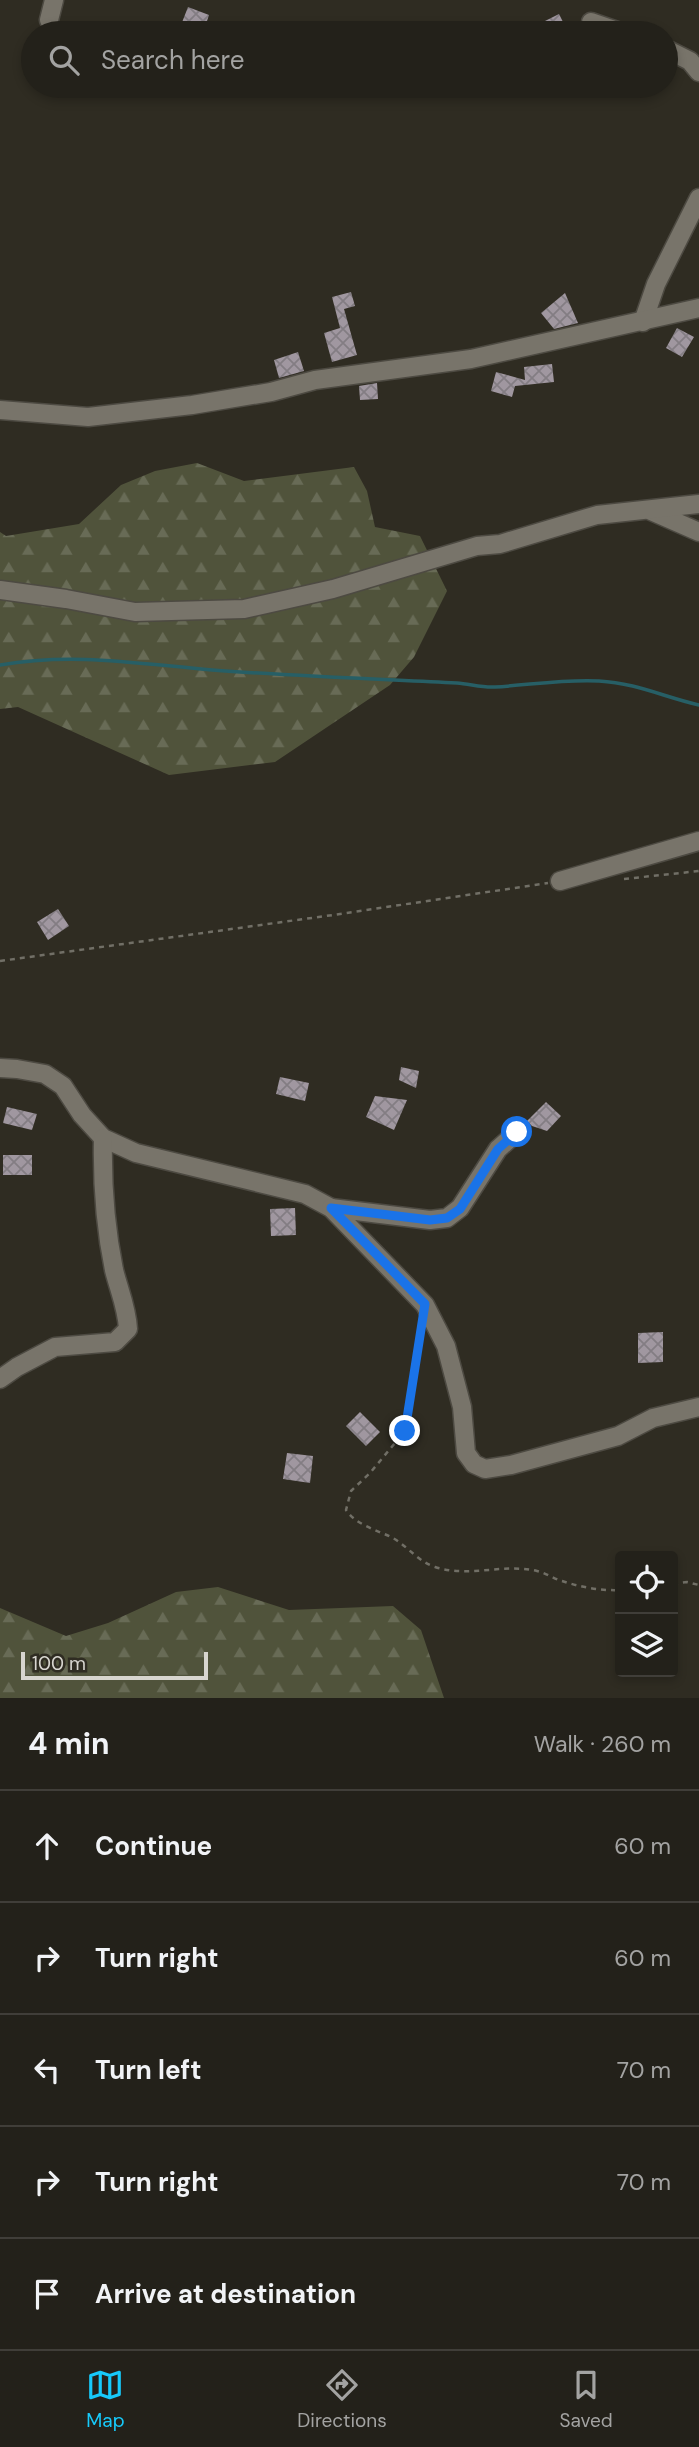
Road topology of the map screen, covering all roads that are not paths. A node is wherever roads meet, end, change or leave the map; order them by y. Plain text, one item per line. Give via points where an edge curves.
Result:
1 (54, 0) edge
2 (49, 20) dead end
3 (678, 55) edge
4 (699, 72) edge
5 (699, 198) edge
6 (699, 308) edge
7 (643, 322) junction
8 (0, 411) edge
9 (699, 504) edge
10 (649, 510) junction
11 (699, 532) edge
12 (0, 590) edge
13 (699, 841) edge
14 (561, 881) road end
15 (0, 1068) edge
16 (517, 1132) dead end
17 (103, 1138) junction
18 (331, 1208) junction
19 (0, 1379) edge
20 (699, 1407) edge

1 - 2 street
3 - 4 street
5 - 7 street via 656,284
6 - 7 street
7 - 8 street via 471,359 315,380 192,405 88,417
9 - 10 street
10 - 11 street
10 - 12 street via 597,516 244,609 135,612
13 - 14 street
15 - 17 street via 45,1074 63,1086
16 - 18 street via 498,1149 460,1209 447,1218
17 - 18 street via 136,1153 305,1194
17 - 19 street via 105,1219 128,1329 115,1342 55,1348
18 - 20 street via 425,1304 446,1346 462,1407 466,1453 474,1464 485,1469 511,1465 618,1437 653,1418

